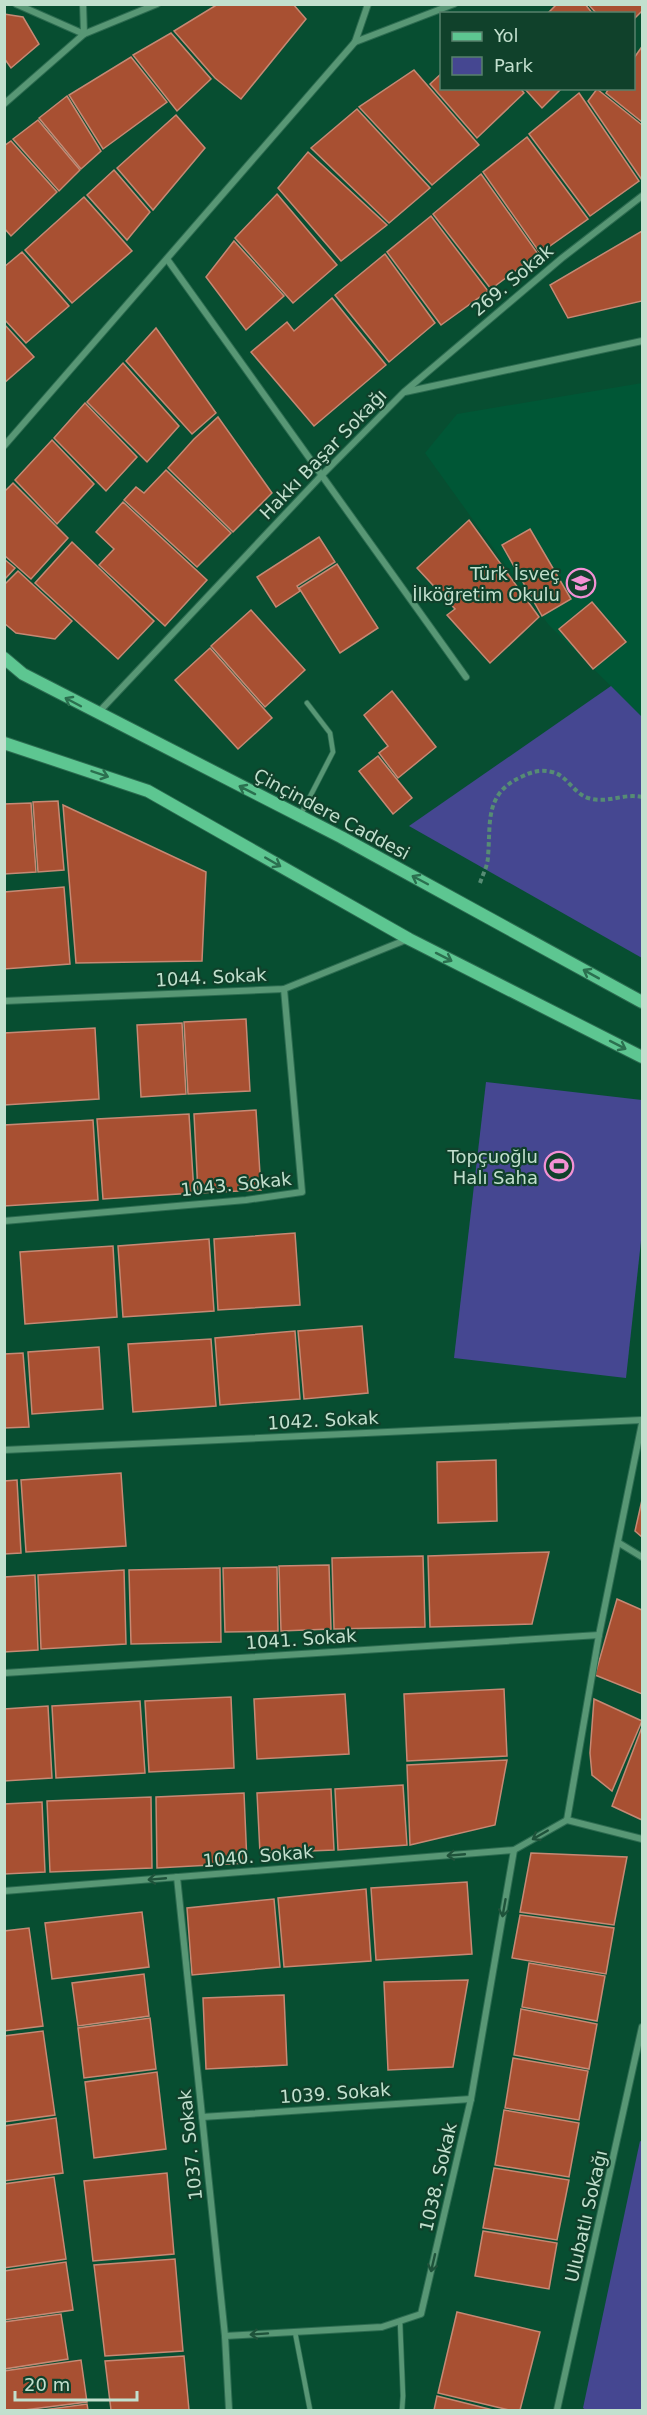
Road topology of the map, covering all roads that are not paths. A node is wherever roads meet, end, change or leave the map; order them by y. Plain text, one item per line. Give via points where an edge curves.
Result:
1 (16, 4) edge
2 (83, 4) edge
3 (157, 4) edge
4 (368, 4) edge
5 (454, 4) edge
6 (84, 34) junction
7 (355, 42) junction
8 (4, 104) edge
9 (642, 196) edge
10 (167, 259) junction
11 (642, 341) edge
12 (404, 392) junction
13 (4, 446) edge
14 (321, 476) junction
15 (4, 658) edge
16 (466, 677) dead end
17 (307, 703) dead end
18 (97, 714) junction
19 (4, 743) edge
20 (300, 816) junction
21 (409, 939) junction
22 (284, 989) junction
23 (4, 1001) edge
24 (642, 1002) edge
25 (642, 1057) edge
26 (4, 1221) edge
27 (642, 1422) edge
28 (4, 1450) edge
29 (619, 1543) junction
30 (642, 1557) edge
31 (599, 1635) junction
32 (4, 1673) edge
33 (567, 1820) junction
34 (642, 1839) edge
35 (514, 1850) junction
36 (177, 1877) junction
37 (4, 1891) edge
38 (642, 2027) edge
39 (634, 2072) junction
40 (642, 2077) edge
41 (471, 2099) junction
42 (202, 2116) junction
43 (400, 2321) junction
44 (295, 2332) junction
45 (225, 2336) junction
46 (229, 2410) edge
47 (310, 2410) edge
48 (402, 2410) edge
49 (557, 2410) edge

1 - 6 street
2 - 6 street
3 - 6 street
4 - 7 street
5 - 7 street
6 - 8 street
7 - 10 street
9 - 12 street, 269. Sokak
10 - 13 street
10 - 14 street
11 - 12 street, Hakkı Başar Sokağı
12 - 14 street, Hakkı Başar Sokağı
14 - 16 street
14 - 18 street, Hakkı Başar Sokağı
18 -> 15 main road, Çinçindere Caddesi via 23,674
17 - 20 lane via 330,733 333,752
20 -> 18 main road, Çinçindere Caddesi
19 -> 21 main road via 148,791
24 -> 20 main road, Çinçindere Caddesi
21 - 22 street, 1044. Sokak
21 -> 25 main road
22 - 23 street, 1044. Sokak
22 - 26 street, 1043. Sokak via 302,1192
27 - 28 street, 1042. Sokak
27 - 29 street
29 - 30 street
29 - 31 street
31 - 32 street, 1041. Sokak
31 - 33 street
33 - 34 street
33 -> 35 street
35 -> 36 street, 1040. Sokak
35 -> 41 street, 1038. Sokak
36 -> 37 street, 1040. Sokak
36 - 42 street, 1037. Sokak
38 - 39 street, Ulubatlı Sokağı
39 - 40 street
39 - 49 street, Ulubatlı Sokağı
41 - 42 street, 1039. Sokak
41 -> 43 street, 1038. Sokak via 421,2314
42 - 45 street, 1037. Sokak
43 - 44 street, 1038. Sokak via 382,2327
43 - 48 lane
44 -> 45 street, 1038. Sokak
44 - 47 lane
45 - 46 street, 1037. Sokak

